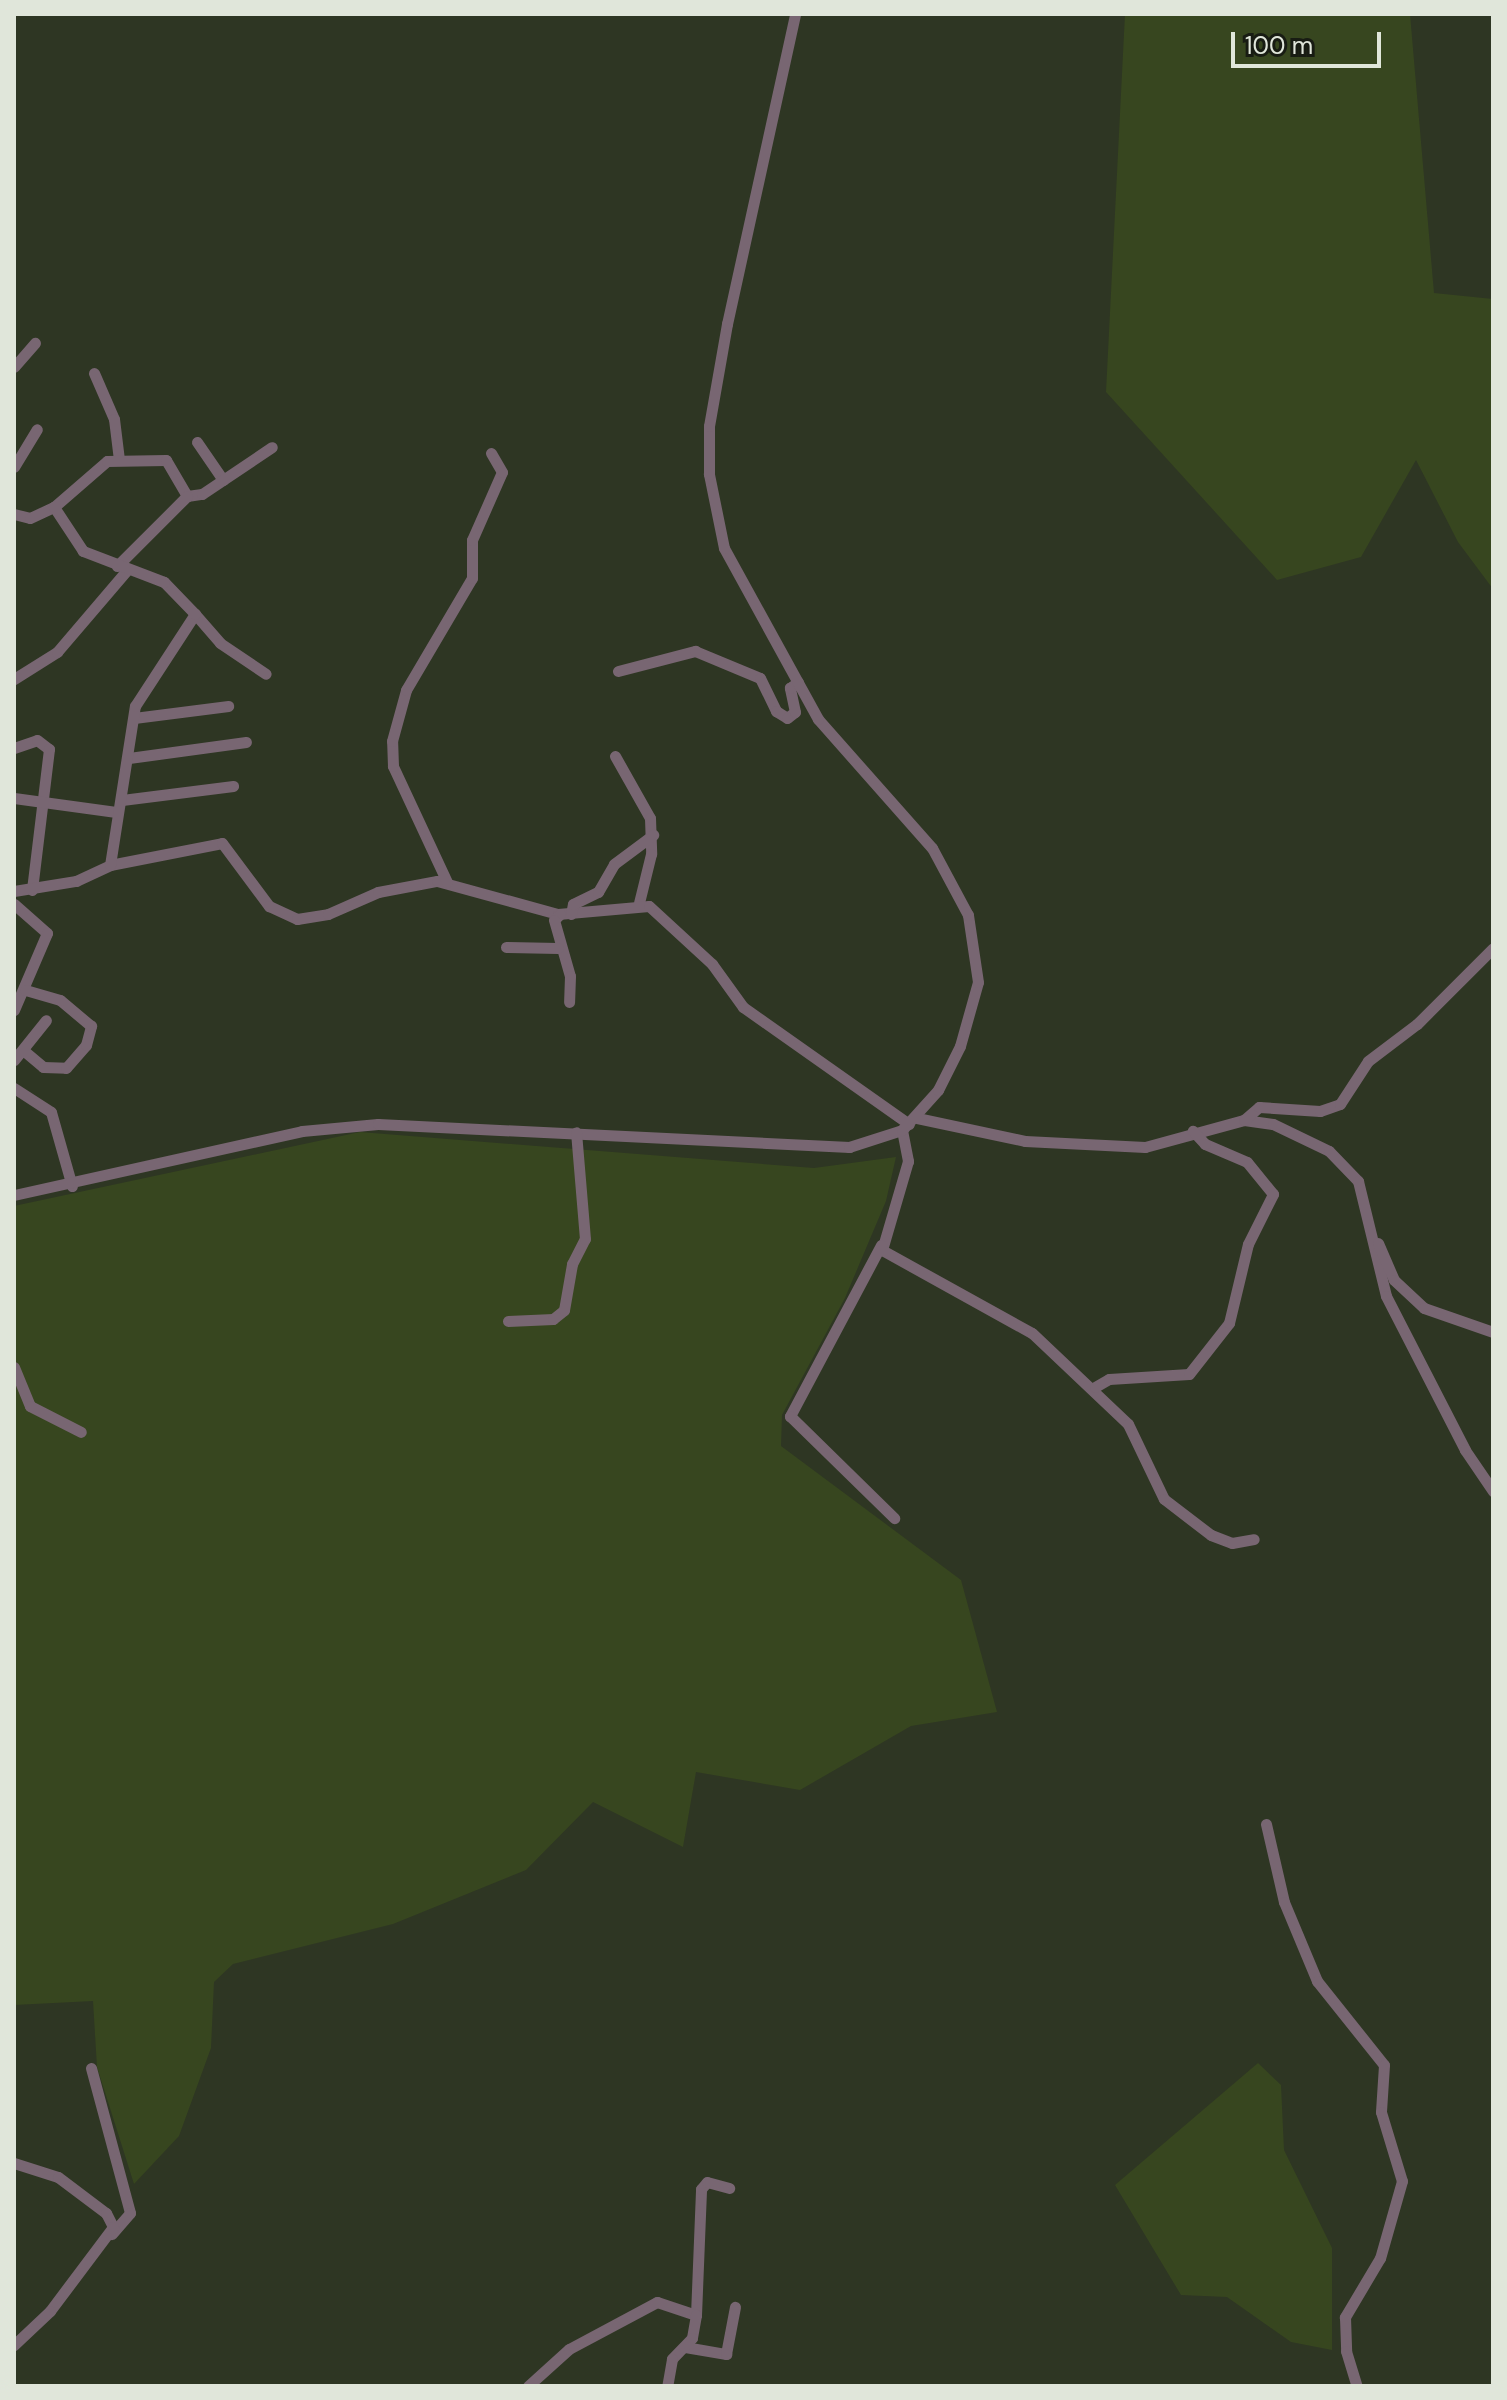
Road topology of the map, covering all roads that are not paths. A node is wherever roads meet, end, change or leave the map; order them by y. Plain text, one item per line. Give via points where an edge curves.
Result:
1 (795, 14) edge
2 (35, 343) dead end
3 (14, 367) edge
4 (94, 373) dead end
5 (37, 429) dead end
6 (197, 442) dead end
7 (272, 447) dead end
8 (491, 453) dead end
9 (119, 458) junction
10 (14, 467) edge
11 (223, 480) junction
12 (187, 496) junction
13 (54, 507) junction
14 (14, 514) edge
15 (122, 567) junction
16 (195, 614) junction
17 (618, 671) dead end
18 (266, 674) dead end
19 (14, 679) edge
20 (798, 682) junction
21 (228, 706) dead end
22 (134, 718) junction
23 (246, 742) dead end
24 (14, 748) edge
25 (615, 756) dead end
26 (129, 758) junction
27 (233, 786) dead end
28 (14, 798) edge
29 (122, 800) junction
30 (41, 802) junction
31 (116, 812) junction
32 (653, 835) junction
33 (110, 865) junction
34 (447, 882) junction
35 (32, 890) junction
36 (14, 891) edge
37 (639, 903) junction
38 (14, 904) edge
39 (565, 914) junction
40 (506, 947) dead end
41 (558, 948) junction
42 (1493, 948) edge
43 (25, 990) junction
44 (569, 1002) dead end
45 (14, 1010) edge
46 (46, 1020) dead end
47 (23, 1050) junction
48 (14, 1060) edge
49 (14, 1088) edge
50 (1244, 1120) junction
51 (909, 1124) junction
52 (1193, 1131) junction
53 (576, 1132) junction
54 (72, 1186) junction
55 (14, 1195) edge
56 (1370, 1220) junction
57 (881, 1245) junction
58 (508, 1321) dead end
59 (1493, 1332) edge
60 (14, 1367) edge
61 (1095, 1387) junction
62 (81, 1432) dead end
63 (1493, 1491) edge
64 (894, 1518) dead end
65 (1254, 1539) dead end
66 (1266, 1824) dead end
67 (91, 2068) dead end
68 (14, 2163) edge
69 (729, 2188) dead end
70 (112, 2234) junction
71 (735, 2307) dead end
72 (696, 2315) junction
73 (14, 2345) edge
74 (685, 2347) junction
75 (543, 2371) junction
76 (528, 2386) edge
77 (541, 2386) edge
78 (667, 2386) edge
79 (1357, 2386) edge

1 - 20 street via 727,324 708,452 724,548
2 - 3 street
4 - 9 street via 114,419
5 - 10 street
6 - 11 street
7 - 11 street
8 - 34 street via 502,472 472,540 472,578 406,690 392,741 393,766
9 - 12 street via 166,460
9 - 13 street via 92,472
11 - 12 street via 196,498
12 - 15 street
13 - 14 street via 30,518
13 - 15 street via 83,551
15 - 16 street via 180,591
15 - 19 street via 57,652
16 - 18 street via 220,643
16 - 22 street via 141,688
17 - 20 street via 695,651 760,678 776,711 787,718 795,712 789,691
20 - 51 street via 831,738 932,848 971,926 978,982 971,1016 947,1074
21 - 22 street
22 - 26 street
23 - 26 street
24 - 30 street via 37,740 48,744
25 - 32 street via 619,770 633,779
26 - 29 street
27 - 29 street
28 - 30 street
29 - 31 street
30 - 31 street
30 - 35 street
31 - 33 street
32 - 37 street
32 - 39 street via 614,864 598,892
33 - 34 street via 222,843 269,906 297,919 404,885
33 - 35 street via 76,881
34 - 39 street
35 - 36 street
37 - 39 street
37 - 51 street via 656,910 712,964 743,1007
38 - 43 street via 47,933
39 - 41 street via 554,920
40 - 41 street
41 - 44 street via 570,976
42 - 50 street via 1417,1024 1368,1061 1340,1104 1320,1111 1259,1107
43 - 45 street
43 - 47 street via 60,1000 91,1026 86,1045 66,1068 43,1067
46 - 47 street
47 - 48 street
49 - 54 street via 51,1112
50 - 52 street
50 - 56 street via 1298,1134 1341,1161 1358,1181
51 - 52 street via 1111,1147 1165,1144
51 - 53 street via 833,1148
51 - 57 street via 908,1161
52 - 61 street via 1205,1144 1247,1162 1272,1190 1248,1244 1229,1323 1189,1374 1109,1379
53 - 54 street via 350,1126
53 - 58 street via 585,1239 572,1264 564,1310 553,1319
54 - 55 street
56 - 59 street via 1399,1286 1433,1312
56 - 63 street via 1386,1296 1465,1450
57 - 61 street via 1015,1321
57 - 64 street via 790,1416
60 - 62 street via 30,1406
61 - 65 street via 1139,1439 1164,1499 1211,1535 1232,1543
66 - 79 street via 1284,1902 1317,1981 1384,2065 1381,2112 1402,2181 1380,2258 1345,2317 1346,2351
67 - 70 street via 130,2213
68 - 70 street via 58,2177 106,2213
69 - 72 street via 707,2182 701,2189
70 - 73 street via 45,2318
71 - 74 street via 726,2354
72 - 74 street
72 - 75 street via 648,2302
74 - 78 street via 672,2359
75 - 76 street
75 - 77 street

